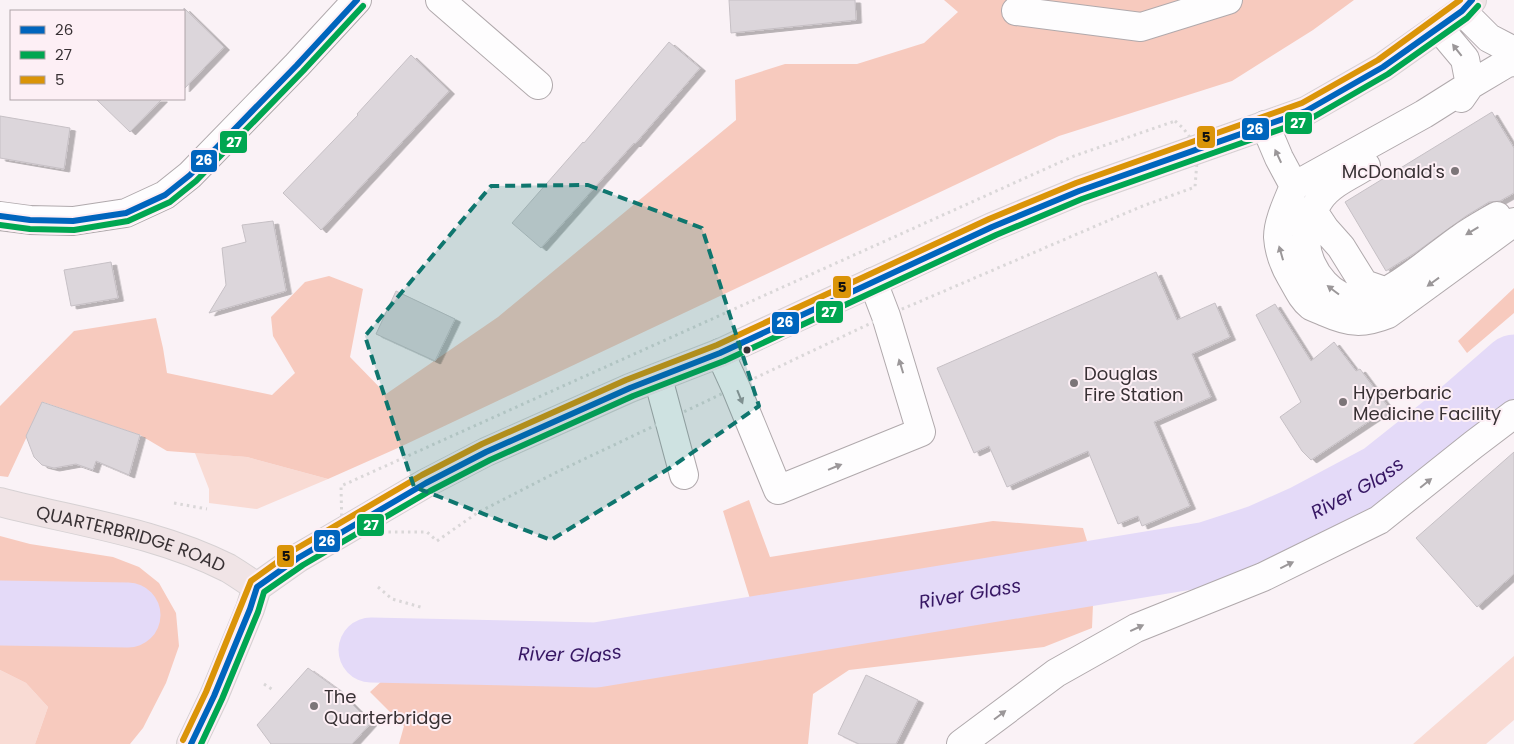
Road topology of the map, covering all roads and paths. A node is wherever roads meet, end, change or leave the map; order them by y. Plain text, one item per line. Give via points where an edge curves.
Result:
1 (357, 0) edge
2 (440, 0) edge
3 (1228, 0) edge
4 (1467, 6) edge
5 (1016, 11) dead end
6 (1439, 28) junction
7 (1514, 51) edge
8 (1514, 62) edge
9 (538, 85) dead end
10 (1470, 85) junction
11 (1265, 125) junction
12 (1294, 186) junction
13 (1514, 206) edge
14 (1140, 208) dead end
15 (0, 216) edge
16 (1514, 222) edge
17 (873, 282) junction
18 (929, 297) dead end
19 (720, 353) junction
20 (658, 378) junction
21 (1514, 414) edge
22 (684, 475) dead end
23 (0, 502) edge
24 (174, 503) dead end
25 (207, 509) dead end
26 (378, 587) dead end
27 (254, 598) junction
28 (424, 608) dead end
29 (264, 684) dead end
30 (273, 690) dead end
31 (191, 744) edge
32 (961, 744) edge

1 - 15 street via 197,168 165,195 126,213 73,221
2 - 9 street
3 - 5 street via 1141,27
4 - 6 highway
4 - 7 street via 1489,38
10 -> 6 street via 1465,59
6 - 11 highway via 1383,67 1306,111
8 - 10 street
10 - 12 street
13 -> 10 street via 1463,236 1387,292 1362,300 1336,294 1322,281 1307,253 1306,240 1314,212 1327,190 1452,112
12 -> 11 street
11 - 17 highway via 1079,191
16 -> 12 street via 1388,314 1363,322 1344,320 1311,306 1279,251 1278,235
14 - 18 path
17 - 19 highway
19 -> 17 street via 778,490 922,432
19 - 20 highway
20 - 22 street
20 - 27 highway via 486,452 426,483 298,558
32 -> 21 street via 1056,673 1136,628 1263,577 1379,520
23 - 27 highway, QUARTERBRIDGE ROAD via 173,544 229,569
24 - 25 path
26 - 28 path via 392,599
27 - 31 highway
29 - 30 path

